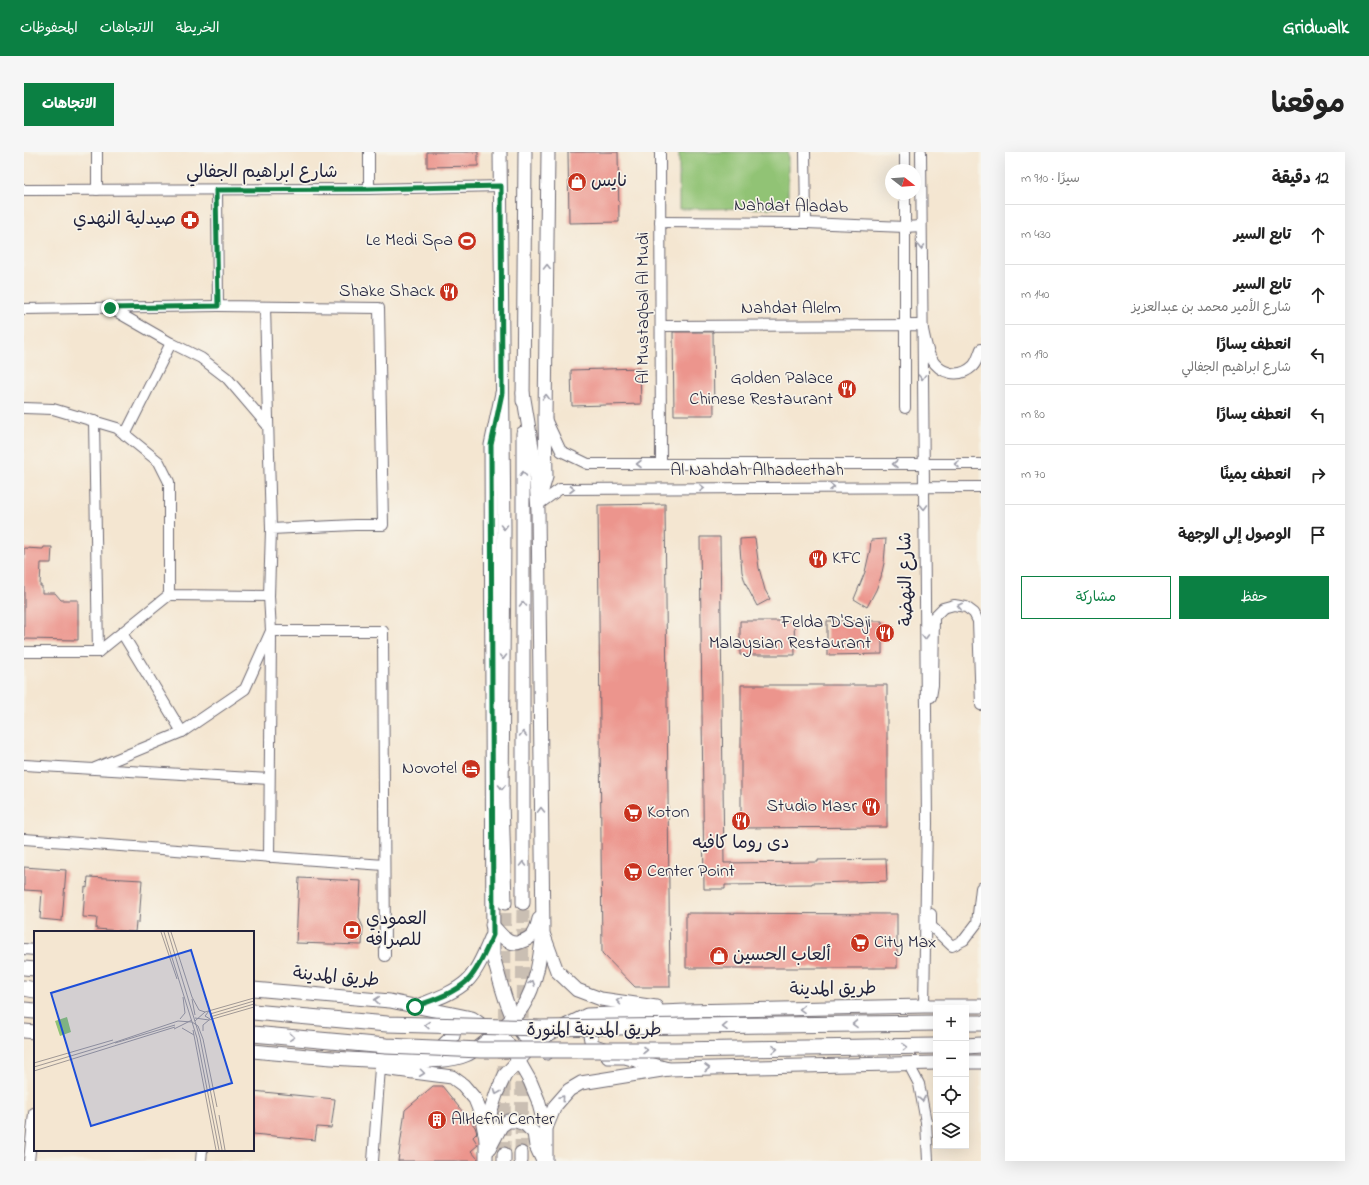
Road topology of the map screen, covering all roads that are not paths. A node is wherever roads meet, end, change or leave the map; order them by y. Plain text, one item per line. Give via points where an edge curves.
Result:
1 (97, 152) edge
2 (368, 152) edge
3 (500, 152) edge
4 (525, 152) edge
5 (548, 152) edge
6 (660, 152) edge
7 (805, 152) edge
8 (905, 152) edge
9 (921, 152) edge
10 (905, 164) edge
11 (501, 186) junction
12 (368, 189) junction
13 (24, 190) edge
14 (97, 190) junction
15 (216, 190) junction
16 (905, 200) edge
17 (660, 222) junction
18 (806, 223) junction
19 (921, 226) junction
20 (905, 227) junction
21 (218, 306) junction
22 (265, 307) junction
23 (110, 308) junction
24 (24, 309) edge
25 (905, 325) junction
26 (922, 325) junction
27 (661, 326) junction
28 (171, 344) junction
29 (981, 349) edge
30 (502, 393) junction
31 (523, 393) junction
32 (24, 408) edge
33 (905, 408) dead end
34 (546, 418) junction
35 (94, 421) junction
36 (268, 426) junction
37 (125, 435) junction
38 (661, 464) junction
39 (929, 464) junction
40 (980, 464) edge
41 (981, 486) edge
42 (924, 487) junction
43 (538, 505) junction
44 (270, 529) junction
45 (168, 595) junction
46 (269, 596) junction
47 (271, 631) junction
48 (122, 633) junction
49 (24, 652) edge
50 (98, 652) junction
51 (981, 705) edge
52 (182, 732) junction
53 (926, 736) junction
54 (24, 765) edge
55 (93, 769) junction
56 (269, 779) junction
57 (927, 823) junction
58 (24, 839) edge
59 (269, 857) junction
60 (384, 864) junction
61 (981, 888) edge
62 (505, 903) tunnel mouth
63 (523, 903) tunnel mouth
64 (542, 908) junction
65 (492, 930) junction
66 (542, 932) junction
67 (24, 949) edge
68 (34, 950) edge
69 (385, 956) dead end
70 (24, 968) edge
71 (34, 970) edge
72 (24, 988) edge
73 (254, 989) edge
74 (34, 990) edge
75 (924, 1006) junction
76 (981, 1006) edge
77 (415, 1007) junction
78 (24, 1010) edge
79 (686, 1011) junction
80 (34, 1012) edge
81 (254, 1012) edge
82 (627, 1014) junction
83 (513, 1017) junction
84 (933, 1023) edge
85 (969, 1023) edge
86 (981, 1023) edge
87 (24, 1031) edge
88 (34, 1032) edge
89 (254, 1034) edge
90 (495, 1034) junction
91 (534, 1044) junction
92 (981, 1045) edge
93 (933, 1046) edge
94 (969, 1046) edge
95 (254, 1051) edge
96 (625, 1058) junction
97 (519, 1060) junction
98 (969, 1062) edge
99 (981, 1062) edge
100 (933, 1063) edge
101 (376, 1064) junction
102 (908, 1064) junction
103 (668, 1069) junction
104 (34, 1113) dead end
105 (546, 1128) junction
106 (486, 1139) junction
107 (202, 1151) edge
108 (486, 1158) edge
109 (29, 1161) edge
110 (201, 1161) edge
111 (373, 1161) edge
112 (544, 1161) edge
113 (928, 1161) edge

1 - 14 street
2 - 12 street
3 - 11 main road
4 - 31 main road
34 -> 5 main road
6 - 17 street, Al Mustaqbal Al Mudi
7 - 18 street
8 - 10 street
9 - 19 street, شارع النهضة
11 - 12 street, شارع ابراهيم الجفالي
11 - 30 main road
12 - 15 street, شارع ابراهيم الجفالي
13 - 14 street, شارع ابراهيم الجفالي
14 - 15 street, شارع ابراهيم الجفالي
15 - 21 street
16 - 20 street
17 - 18 street, Nahdat Aladab
17 - 27 street, Al Mustaqbal Al Mudi
18 - 20 street, Nahdat Aladab
19 - 20 street, Nahdat Aladab
19 -> 26 street, شارع النهضة
20 - 25 street
21 - 22 street
21 - 23 street
22 - 36 street
22 - 44 street via 379,308 383,526
23 - 24 street
23 - 28 street
25 - 26 street, Nahdat Alelm
25 - 27 street, Nahdat Alelm
25 - 33 street
26 - 29 street via 931,358 943,371 950,374 963,373 974,365
26 -> 39 street, شارع النهضة
27 - 38 street, Al Mustaqbal Al Mudi
28 - 36 street via 201,358 227,378
28 - 37 street
30 -> 62 main road via 502,801
30 - 65 main road via 491,445
31 - 43 main road
63 -> 31 main road
32 - 35 street via 53,409
38 -> 34 street, Al Nahdah Alhadeethah via 588,464 561,451
34 - 43 main road via 546,477
35 - 37 street via 117,428
35 - 50 street
36 - 44 street
37 - 45 street via 159,462 169,482
39 -> 38 street, Al Nahdah Alhadeethah
40 -> 39 street, Al Nahdah Alhadeethah
39 - 42 street, شارع النهضة
41 - 42 street, Al Nahdah Alhadeethah
43 -> 42 street, Al Nahdah Alhadeethah via 560,489
42 -> 53 street, شارع النهضة
64 -> 43 main road
44 - 46 street
45 - 46 street
45 - 48 street
46 - 47 street
47 - 52 street via 245,689
47 - 56 street
47 - 60 street via 383,631
48 - 50 street
48 - 52 street
49 - 50 street
51 -> 53 street via 978,621 974,613 966,607 954,605 943,608 934,617 933,685
52 - 55 street
53 - 57 street, شارع النهضة
54 - 55 street
55 - 56 street
56 - 59 street
57 - 61 street via 931,926 952,946 964,940 977,923
57 - 75 street, شارع النهضة
58 - 59 street
59 - 60 street
60 - 69 street
64 - 65 main road via 536,930 529,939 516,944 508,942
64 - 66 main road
65 - 77 main road via 479,964 468,980 454,991
65 - 83 main road via 493,956 503,993
79 -> 66 main road via 601,999 577,990 557,971
83 -> 66 main road via 523,1006 536,973
67 - 68 street
70 - 71 main road
72 - 74 highway
77 -> 73 main road, طريق المدينة via 390,1001
75 - 76 main road, طريق المدينة
75 -> 79 main road, طريق المدينة
77 - 90 main road via 472,1018
77 - 101 main road via 447,1018 454,1029 453,1036 438,1050
78 - 80 highway
79 - 82 main road
84 -> 81 highway, طريق المدينة المنورة, bridge via 541,1028 387,1024
82 - 91 main road via 587,1015
82 - 96 main road via 596,1024 590,1035 592,1045
83 - 90 main road
83 - 91 main road via 523,1034
85 - 86 highway
87 - 88 main road
89 -> 93 highway, طريق المدينة المنورة, bridge via 386,1046 482,1050
90 - 97 main road via 507,1043
90 - 101 main road via 465,1055 454,1058
91 - 96 main road via 548,1054
91 - 97 main road
92 - 94 highway
95 - 101 main road
96 - 103 main road
97 - 105 main road via 533,1087
97 -> 106 main road via 505,1075 497,1092
98 - 99 main road
100 - 102 main road
101 -> 106 main road via 452,1077 475,1099
101 - 111 street
103 -> 102 main road
102 -> 113 street via 919,1084 926,1122
105 -> 103 main road via 555,1106 569,1090 581,1082
104 - 109 street
105 - 112 main road
106 - 108 main road
107 - 110 street
108 - 112 main road via 501,1126 508,1121 516,1121 525,1124 534,1133 536,1146

